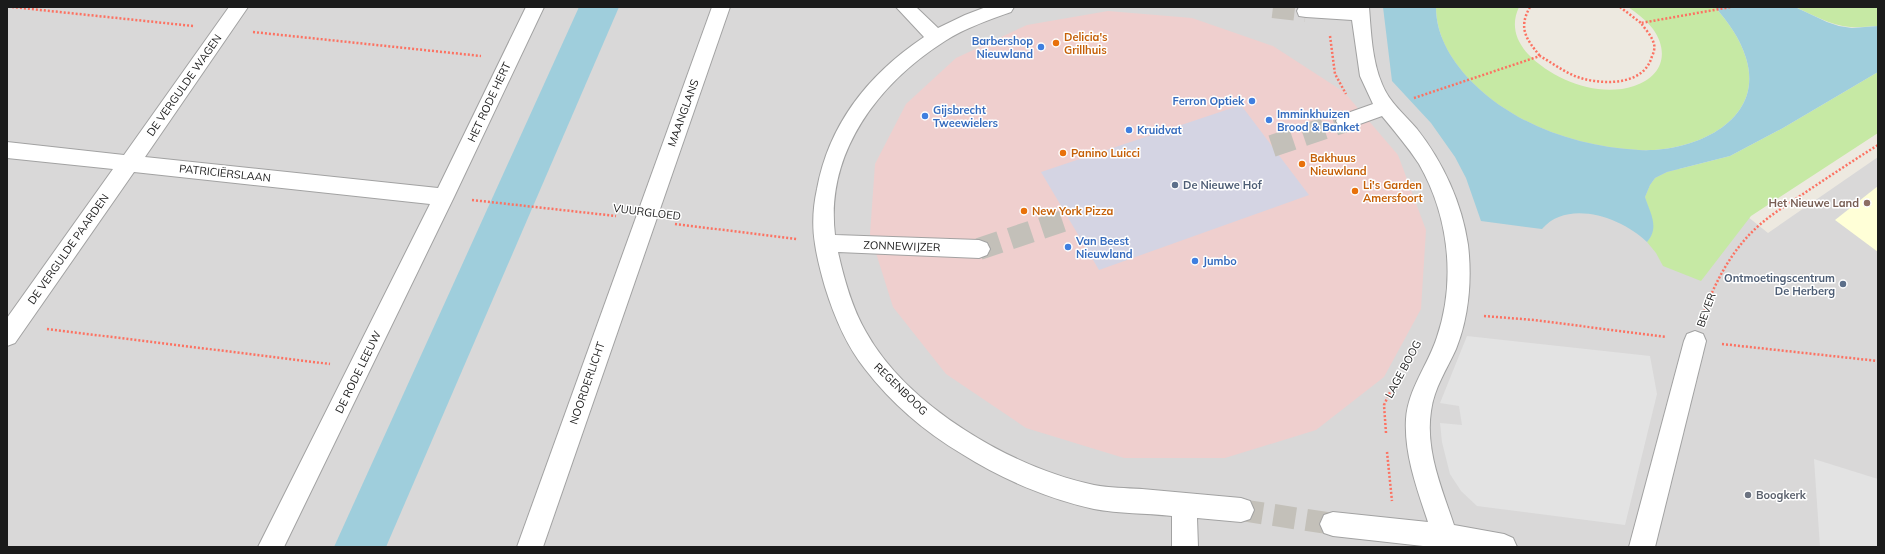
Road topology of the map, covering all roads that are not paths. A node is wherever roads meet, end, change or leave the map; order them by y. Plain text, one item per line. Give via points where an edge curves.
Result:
1 (239, 7) edge
2 (535, 7) edge
3 (721, 7) edge
4 (905, 7) edge
5 (1005, 7) edge
6 (1306, 11) dead end
7 (1360, 11) edge
8 (936, 37) junction
9 (1387, 107) junction
10 (1346, 121) tunnel mouth
11 (7, 150) edge
12 (128, 163) junction
13 (455, 198) junction
14 (644, 220) joint
15 (826, 243) junction
16 (979, 249) tunnel mouth
17 (11, 331) edge
18 (1695, 341) road end
19 (1184, 505) junction
20 (1241, 510) tunnel mouth
21 (1333, 524) tunnel mouth
22 (1445, 536) junction
23 (271, 547) edge
24 (530, 547) edge
25 (1185, 547) edge
26 (1504, 547) edge
27 (1642, 547) edge

1 - 12 street, DE VERGULDE WAGEN
2 - 13 street, HET RODE HERT via 509,59
3 - 14 street, MAANGLANS
4 - 8 street
5 - 8 street, REGENBOOG via 976,17
6 - 7 street
7 - 9 street via 1369,75
8 - 15 street, REGENBOOG via 904,60 878,84 848,125 827,186 824,205
9 - 10 street
9 - 22 street via 1421,150 1434,174 1451,218 1457,244 1459,276 1456,314 1422,396 1418,418 1418,442 1425,473
11 - 12 street, PATRICIËRSLAAN
12 - 13 street, PATRICIËRSLAAN
12 - 17 street, DE VERGULDE PAARDEN
13 - 23 street, DE RODE LEEUW via 360,368
14 - 24 street, NOORDERLICHT
15 - 16 street, ZONNEWIJZER
15 - 19 street, REGENBOOG via 839,294 861,346 884,375 938,424 988,456 1065,489 1095,497
18 - 27 street, BEVER
19 - 20 street, REGENBOOG
19 - 25 street
21 - 22 street
22 - 26 street

